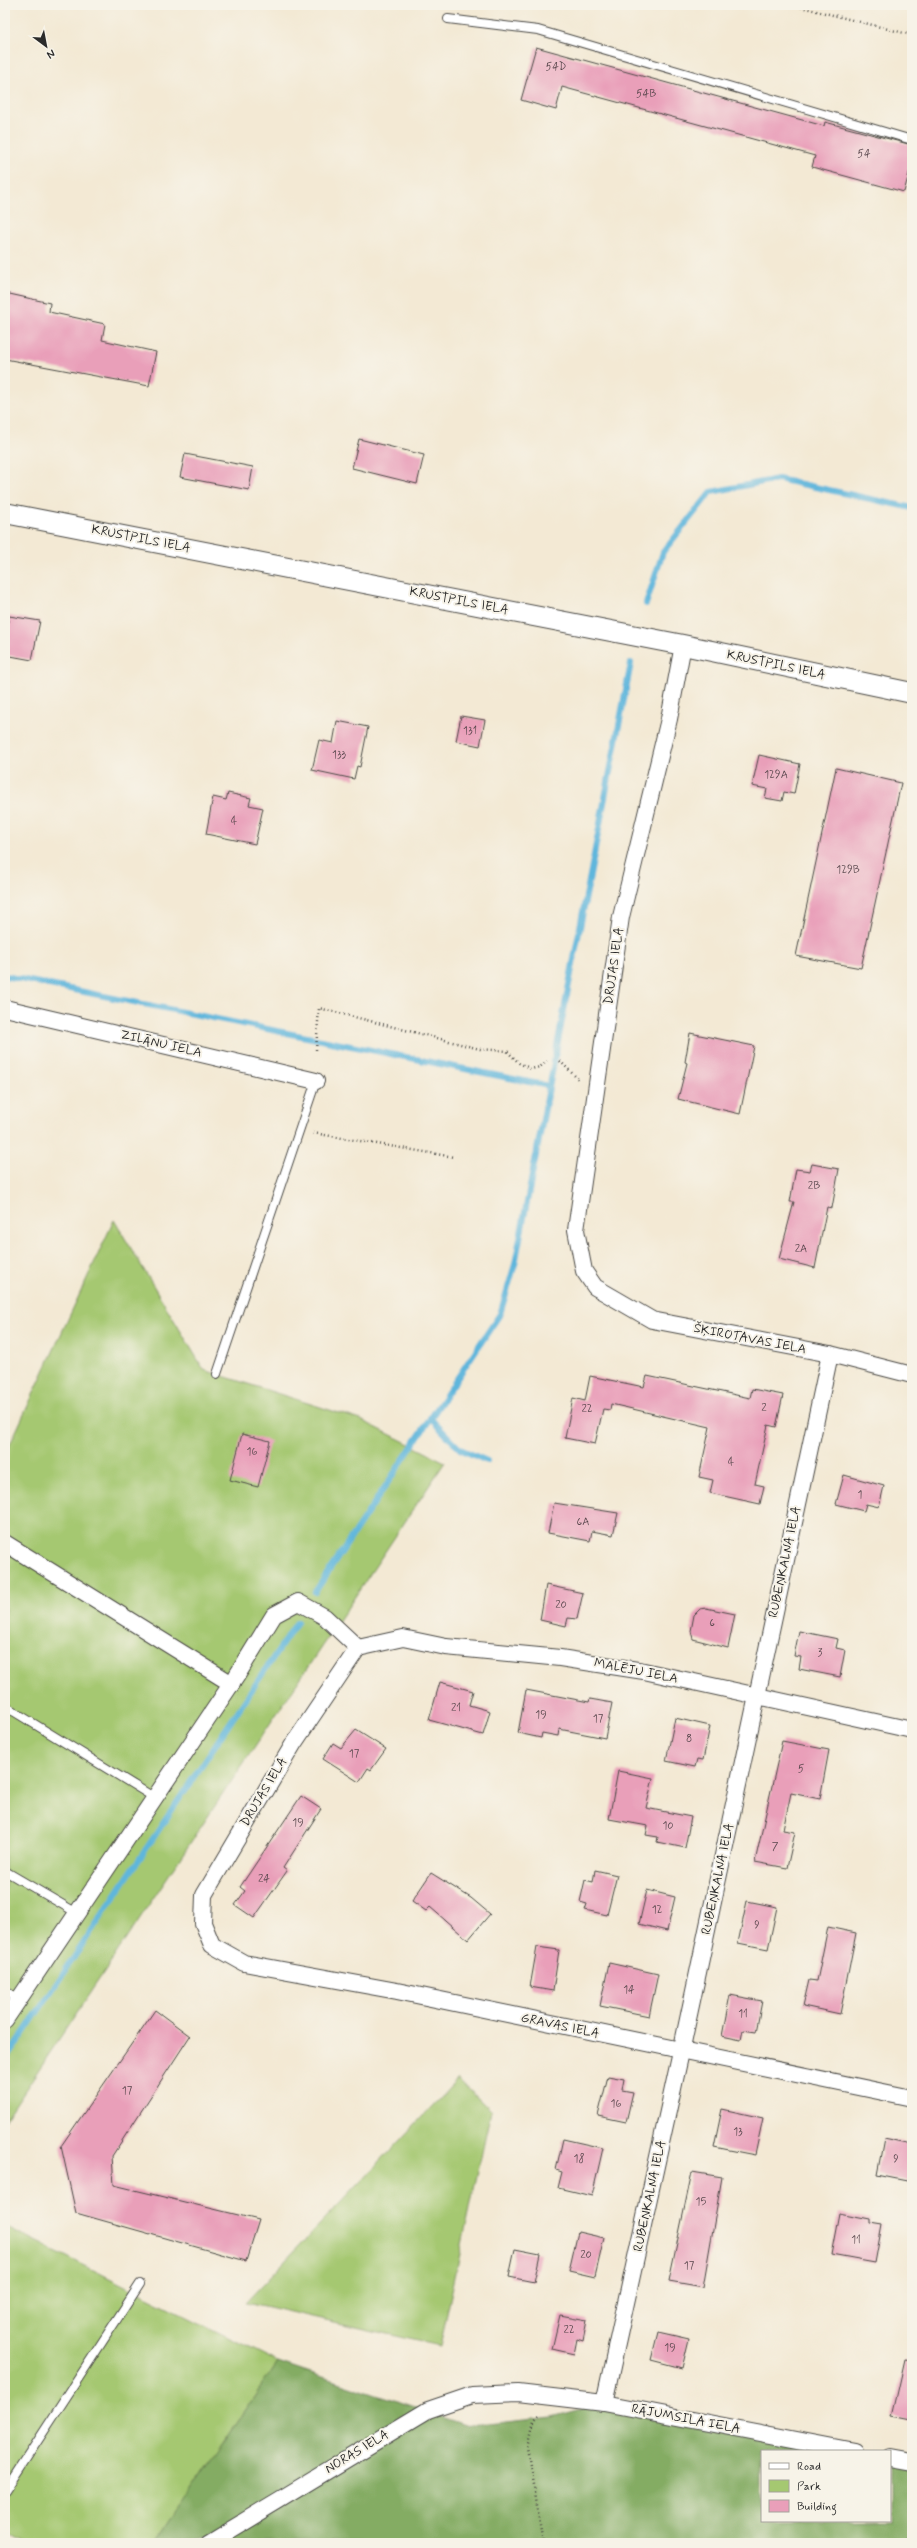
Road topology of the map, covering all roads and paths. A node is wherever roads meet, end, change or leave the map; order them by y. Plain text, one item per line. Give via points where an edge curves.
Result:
1 (793, 5) edge
2 (448, 19) dead end
3 (912, 36) edge
4 (912, 140) edge
5 (5, 512) edge
6 (683, 646) junction
7 (912, 693) edge
8 (5, 1008) edge
9 (316, 1050) dead end
10 (547, 1061) dead end
11 (560, 1061) dead end
12 (598, 1080) junction
13 (316, 1081) joint
14 (298, 1130) junction
15 (454, 1157) dead end
16 (595, 1286) joint
17 (830, 1354) junction
18 (217, 1374) dead end
19 (912, 1375) edge
20 (5, 1543) edge
21 (358, 1648) junction
22 (232, 1684) junction
23 (757, 1698) junction
24 (5, 1706) edge
25 (912, 1730) edge
26 (155, 1798) junction
27 (5, 1871) edge
28 (77, 1913) junction
29 (212, 1945) joint
30 (12, 1995) edge
31 (5, 2020) edge
32 (681, 2052) junction
33 (912, 2098) edge
34 (140, 2284) dead end
35 (518, 2393) joint
36 (556, 2397) junction
37 (604, 2403) junction
38 (849, 2450) edge
39 (891, 2458) edge
40 (912, 2462) edge
41 (5, 2491) edge
42 (912, 2527) edge
43 (208, 2543) edge
44 (543, 2543) edge
45 (904, 2543) edge

1 - 3 path
2 - 4 lane via 538,30
5 - 6 street, KRUSTPILS IELA
6 - 7 street, KRUSTPILS IELA
6 - 12 street, DRUJAS IELA via 669,719 621,917
8 - 13 street, ZILĀNU IELA
9 - 10 path via 319,1008 480,1049 507,1051 518,1063 531,1069 540,1067
11 - 12 path via 582,1081
12 - 16 street, DRUJAS IELA via 576,1230 584,1271
13 - 14 lane
14 - 15 path
14 - 18 lane
16 - 17 street, ŠĶIROTAVAS IELA via 652,1320
17 - 19 street, ŠĶIROTAVAS IELA
17 - 23 street, RUBEŅKALNA IELA
20 - 22 street
21 - 22 street via 325,1617 298,1602 274,1615
21 - 23 street, MALĒJU IELA via 403,1638 446,1647 560,1658 644,1671
21 - 29 street, DRUJAS IELA via 294,1743 204,1895 203,1923
22 - 26 street
23 - 25 street, MALĒJU IELA
23 - 32 street, RUBEŅKALNA IELA
24 - 26 lane
26 - 28 street
27 - 28 lane
28 - 30 street
29 - 32 street, GRAVAS IELA via 244,1963 397,1991
30 - 31 street
32 - 33 street, GRAVAS IELA
32 - 37 street, RUBEŅKALNA IELA
34 - 41 lane
35 - 36 street, RĀJUMSILA IELA
35 - 43 street, NORAS IELA via 472,2395 428,2410
36 - 37 street, RĀJUMSILA IELA
36 - 44 path via 534,2420 528,2446
37 - 38 street, RĀJUMSILA IELA
39 - 40 street
42 - 45 path

